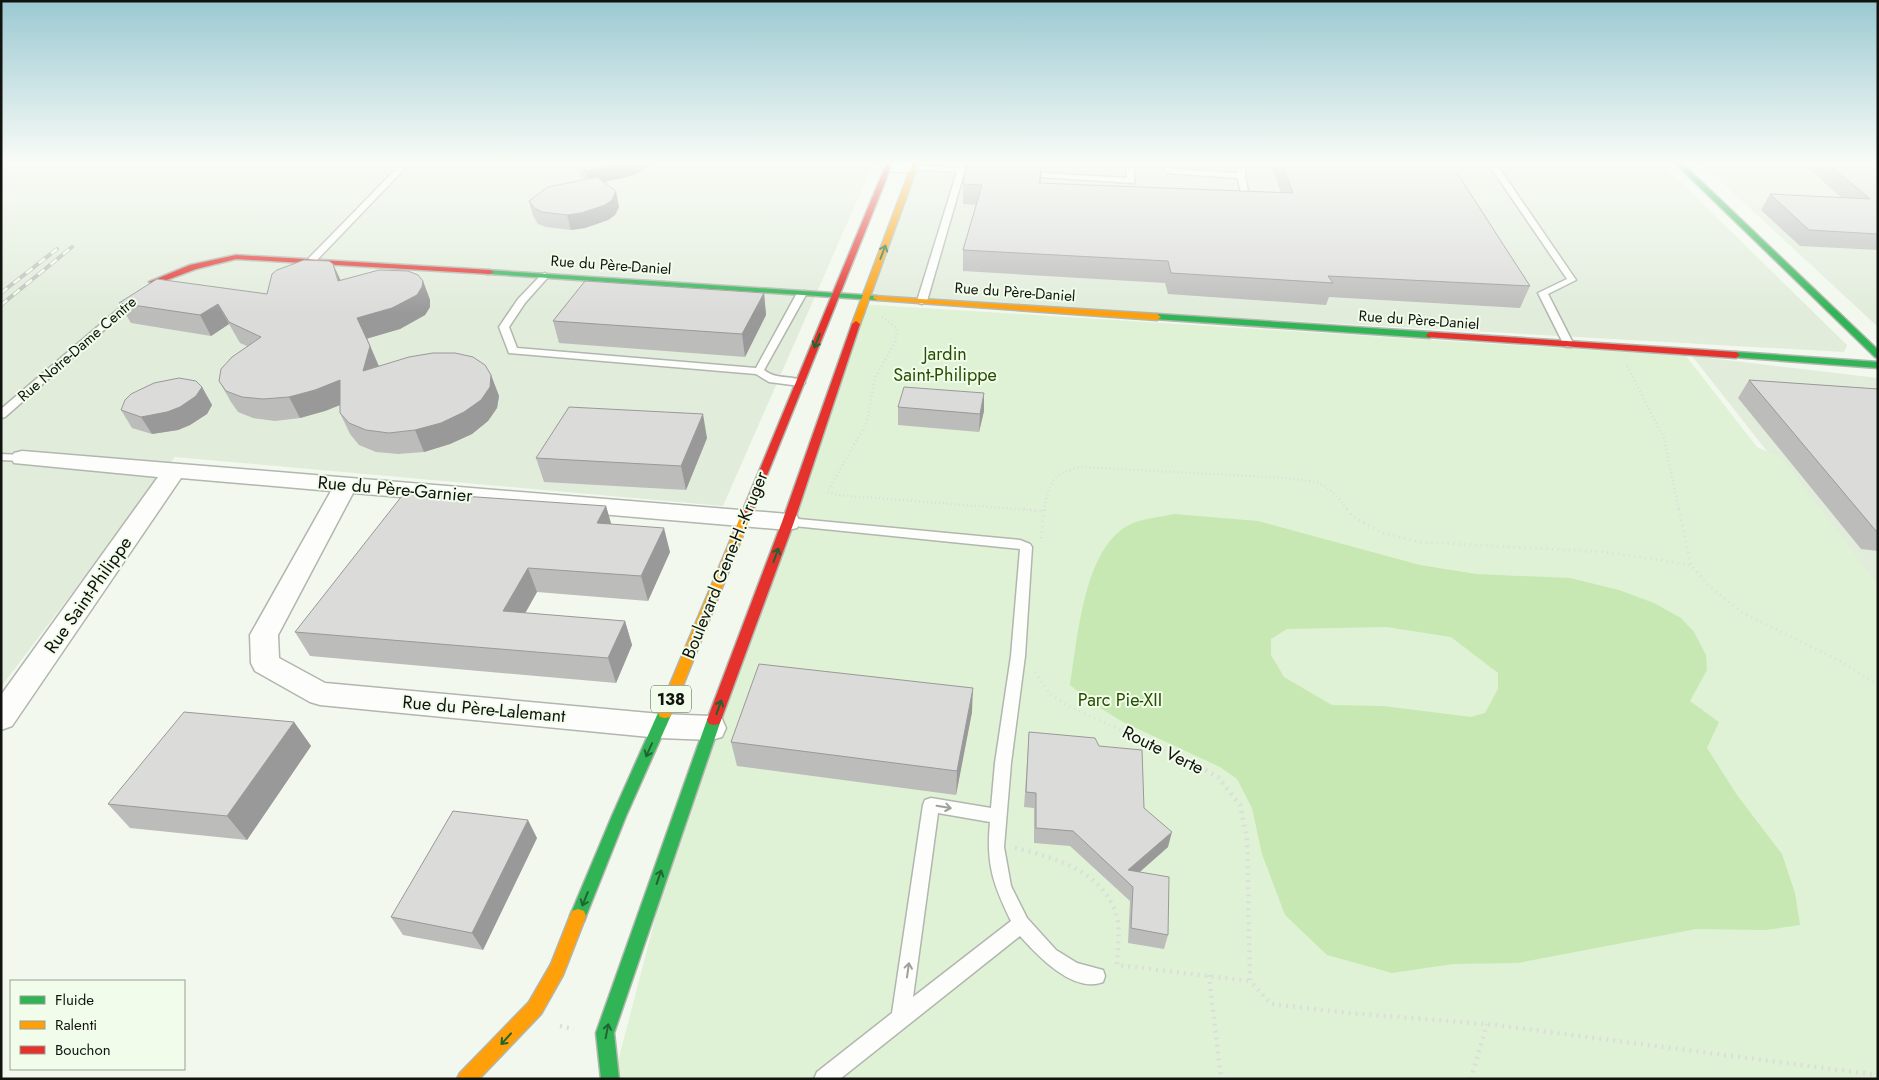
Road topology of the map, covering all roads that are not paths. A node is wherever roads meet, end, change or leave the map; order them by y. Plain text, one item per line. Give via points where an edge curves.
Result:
1 (358, 212) edge
2 (870, 212) edge
3 (897, 212) edge
4 (948, 212) edge
5 (1526, 212) edge
6 (1729, 212) edge
7 (312, 260) junction
8 (545, 276) junction
9 (153, 282) joint
10 (802, 293) junction
11 (836, 296) junction
12 (866, 297) junction
13 (922, 301) junction
14 (1569, 345) junction
15 (1878, 355) edge
16 (1878, 365) edge
17 (759, 371) junction
18 (800, 383) junction
19 (1, 416) edge
20 (12, 458) edge
21 (174, 471) junction
22 (346, 485) junction
23 (745, 518) junction
24 (788, 522) junction
25 (1, 718) edge
26 (660, 726) junction
27 (711, 728) junction
28 (998, 816) junction
29 (1021, 924) junction
30 (1096, 976) dead end
31 (901, 1019) junction
32 (466, 1079) edge
33 (610, 1079) edge
34 (824, 1079) edge

1 - 7 lane
2 - 11 main road, Boulevard Gene-H.-Kruger / 138
12 -> 3 main road, 138
4 - 13 lane
5 - 14 lane via 1572,280 1543,293
6 - 15 main road
7 - 8 main road, Rue du Père-Daniel
7 - 9 main road, Rue du Père-Daniel via 236,257 193,267
8 - 10 main road, Rue du Père-Daniel
8 - 17 lane via 521,301 504,327 512,351
9 - 19 lane, Rue Notre-Dame Centre
10 - 11 main road, Rue du Père-Daniel
10 - 17 lane
11 - 12 main road, Rue du Père-Daniel
11 -> 18 main road, Boulevard Gene-H.-Kruger / 138
12 - 13 main road, Rue du Père-Daniel
12 - 24 main road, 138
13 - 14 main road, Rue du Père-Daniel
14 - 16 main road, Rue du Père-Daniel
17 - 18 lane via 770,379
18 - 23 main road, Boulevard Gene-H.-Kruger / 138
20 - 21 street, Rue du Père-Garnier
21 - 22 street, Rue du Père-Garnier
21 - 25 street, Rue Saint-Philippe
22 - 23 street, Rue du Père-Garnier
22 - 26 street, Rue du Père-Lalemant via 264,635 264,663 320,694
23 - 24 street, Rue du Père-Garnier
23 - 26 main road, Boulevard Gene-H.-Kruger / 138
27 -> 24 main road, 138
24 - 28 lane via 1026,547 1018,656
26 - 27 street, Rue du Père-Lalemant
26 -> 32 main road, Boulevard Gene-H.-Kruger / 138 via 619,816 557,969 535,1008
33 -> 27 main road, 138 via 605,1033
28 - 29 lane via 996,847 1003,887
31 -> 28 lane via 932,805
29 - 30 lane via 1050,956 1073,971
29 - 31 lane
31 - 34 lane

